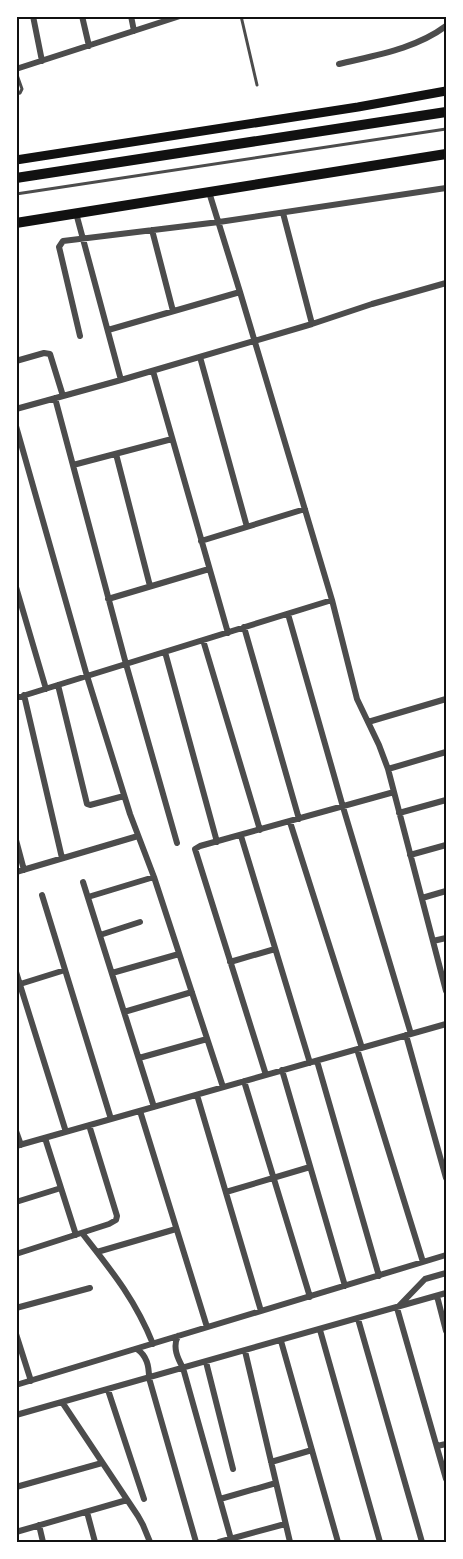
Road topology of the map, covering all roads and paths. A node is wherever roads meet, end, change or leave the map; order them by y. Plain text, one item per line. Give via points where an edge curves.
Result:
1 (33, 16) edge
2 (82, 16) edge
3 (131, 16) edge
4 (241, 16) edge
5 (178, 17) edge
6 (447, 26) edge
7 (134, 31) junction
8 (89, 46) junction
9 (42, 61) junction
10 (339, 64) dead end
11 (16, 70) edge
12 (257, 85) dead end
13 (447, 92) edge
14 (16, 94) edge
15 (447, 112) edge
16 (447, 129) edge
17 (447, 154) edge
18 (16, 160) edge
19 (16, 178) edge
20 (447, 188) edge
21 (209, 192) junction
22 (16, 194) edge
23 (76, 213) junction
24 (283, 213) junction
25 (219, 222) junction
26 (16, 223) edge
27 (152, 230) junction
28 (84, 238) junction
29 (447, 283) edge
30 (240, 292) junction
31 (173, 311) junction
32 (312, 324) junction
33 (108, 330) junction
34 (80, 336) dead end
35 (255, 341) junction
36 (200, 357) junction
37 (16, 361) edge
38 (153, 371) junction
39 (121, 381) junction
40 (63, 396) junction
41 (55, 398) junction
42 (16, 408) edge
43 (16, 426) edge
44 (172, 439) junction
45 (116, 454) junction
46 (73, 465) junction
47 (305, 509) junction
48 (247, 527) junction
49 (201, 541) junction
50 (209, 569) junction
51 (150, 586) junction
52 (16, 587) edge
53 (108, 599) junction
54 (332, 600) junction
55 (288, 614) junction
56 (244, 627) junction
57 (228, 633) junction
58 (203, 640) junction
59 (165, 652) junction
60 (126, 664) junction
61 (87, 676) junction
62 (58, 685) junction
63 (46, 689) junction
64 (24, 695) junction
65 (16, 698) edge
66 (447, 699) edge
67 (368, 722) junction
68 (447, 752) edge
69 (388, 769) junction
70 (394, 792) junction
71 (124, 796) junction
72 (447, 800) edge
73 (343, 807) junction
74 (399, 813) junction
75 (299, 819) junction
76 (290, 822) junction
77 (260, 830) junction
78 (138, 836) junction
79 (241, 836) junction
80 (16, 840) edge
81 (177, 843) dead end
82 (217, 843) junction
83 (447, 845) edge
84 (410, 855) junction
85 (62, 858) junction
86 (24, 870) junction
87 (16, 872) edge
88 (154, 877) junction
89 (83, 882) dead end
90 (447, 891) edge
91 (42, 896) dead end
92 (88, 897) junction
93 (422, 898) junction
94 (140, 922) dead end
95 (100, 935) junction
96 (447, 938) edge
97 (433, 941) junction
98 (275, 949) junction
99 (179, 954) junction
100 (230, 962) junction
101 (65, 970) junction
102 (16, 972) edge
103 (112, 973) junction
104 (445, 983) edge
105 (18, 984) edge
106 (192, 992) junction
107 (447, 992) edge
108 (124, 1012) junction
109 (447, 1024) edge
110 (408, 1035) junction
111 (207, 1039) junction
112 (360, 1048) junction
113 (139, 1058) junction
114 (314, 1062) junction
115 (282, 1070) junction
116 (266, 1075) junction
117 (244, 1081) junction
118 (223, 1087) junction
119 (197, 1095) junction
120 (154, 1107) junction
121 (140, 1111) junction
122 (111, 1119) junction
123 (89, 1125) junction
124 (16, 1131) edge
125 (66, 1132) junction
126 (45, 1138) junction
127 (19, 1145) edge
128 (310, 1167) junction
129 (274, 1178) junction
130 (447, 1178) edge
131 (61, 1188) junction
132 (226, 1192) junction
133 (16, 1202) edge
134 (176, 1229) junction
135 (79, 1234) junction
136 (97, 1252) junction
137 (16, 1254) edge
138 (447, 1255) edge
139 (423, 1262) junction
140 (447, 1272) edge
141 (379, 1276) junction
142 (345, 1286) junction
143 (90, 1288) dead end
144 (447, 1293) edge
145 (437, 1296) junction
146 (310, 1297) junction
147 (16, 1308) edge
148 (398, 1308) junction
149 (261, 1311) junction
150 (358, 1319) junction
151 (207, 1328) junction
152 (321, 1330) junction
153 (447, 1331) edge
154 (16, 1334) edge
155 (178, 1336) junction
156 (281, 1341) junction
157 (153, 1344) junction
158 (137, 1349) junction
159 (245, 1351) junction
160 (206, 1362) junction
161 (183, 1368) junction
162 (149, 1378) junction
163 (31, 1381) junction
164 (16, 1385) edge
165 (108, 1389) junction
166 (62, 1402) junction
167 (16, 1415) edge
168 (447, 1444) edge
169 (437, 1446) junction
170 (312, 1450) junction
171 (271, 1462) junction
172 (102, 1463) junction
173 (233, 1470) dead end
174 (447, 1479) edge
175 (276, 1483) junction
176 (16, 1487) edge
177 (144, 1499) dead end
178 (220, 1499) junction
179 (127, 1500) junction
180 (87, 1512) junction
181 (285, 1524) junction
182 (39, 1525) junction
183 (16, 1532) edge
184 (231, 1539) junction
185 (43, 1542) edge
186 (95, 1542) edge
187 (150, 1542) edge
188 (196, 1542) edge
189 (219, 1542) edge
190 (290, 1542) edge
191 (338, 1542) edge
192 (380, 1542) edge
193 (422, 1542) edge

1 - 9 street
2 - 8 street
3 - 7 street
4 - 12 lane
5 - 7 street
6 - 10 street via 409,46
7 - 8 street
8 - 9 street
9 - 11 street
11 - 14 lane via 22,89
13 - 18 highway
15 - 19 highway
16 - 22 lane
17 - 21 highway
20 - 24 street
21 - 23 highway
21 - 25 street
23 - 26 highway
23 - 28 street
24 - 25 street
24 - 32 street
25 - 27 street
25 - 30 street
27 - 28 street
27 - 31 street
28 - 33 street
28 - 34 street via 63,242 59,247
29 - 32 street
30 - 31 street
30 - 35 street
31 - 33 street
32 - 35 street
33 - 39 street
35 - 36 street
35 - 47 street
36 - 38 street
36 - 48 street
37 - 40 street via 50,354
38 - 39 street
38 - 44 street
39 - 40 street
40 - 41 street
41 - 42 street
41 - 46 street
43 - 61 street
44 - 45 street
44 - 49 street
45 - 46 street
45 - 51 street
46 - 53 street
47 - 48 street
47 - 54 street
48 - 49 street
49 - 50 street
50 - 51 street
50 - 57 street
51 - 53 street
52 - 63 street
53 - 60 street
54 - 55 street
54 - 67 street via 357,699
55 - 56 street
55 - 73 street
56 - 57 street
56 - 75 street
57 - 58 street
58 - 59 street
58 - 77 street
59 - 60 street
59 - 82 street
60 - 61 street
60 - 81 street
61 - 62 street
61 - 71 street
62 - 63 street
62 - 71 street via 88,805
63 - 64 street
64 - 65 street
64 - 85 street
66 - 67 street
67 - 69 street
68 - 69 street
69 - 70 street
70 - 73 street
70 - 74 street
71 - 78 street
72 - 74 street
73 - 75 street
73 - 110 street
74 - 84 street
75 - 76 street
76 - 77 street
76 - 112 street
77 - 79 street
78 - 85 street
78 - 88 street
79 - 82 street
79 - 98 street
80 - 86 street
82 - 100 street via 195,851
83 - 84 street
84 - 93 street
85 - 86 street
86 - 87 street
88 - 92 street
88 - 99 street
89 - 92 street
90 - 93 street
91 - 101 street
92 - 95 street
93 - 97 street
94 - 95 street
95 - 103 street
96 - 97 street
97 - 104 street
98 - 100 street
98 - 114 street
99 - 103 street
99 - 106 street
100 - 116 street
101 - 105 street
101 - 122 street
102 - 105 street
103 - 108 street
104 - 107 street
105 - 125 street
106 - 108 street
106 - 111 street
108 - 113 street
109 - 110 street
110 - 112 street
110 - 130 street
111 - 113 street
111 - 118 street
112 - 114 street
112 - 139 street
113 - 120 street
114 - 115 street
114 - 141 street
115 - 116 street
115 - 128 street
116 - 117 street
117 - 118 street
117 - 129 street
118 - 119 street
119 - 120 street
119 - 132 street
120 - 121 street
121 - 122 street
121 - 134 street
122 - 123 street
123 - 125 street
123 - 135 street via 117,1218
124 - 127 street
125 - 126 street
126 - 127 street
126 - 131 street
128 - 129 street
128 - 142 street
129 - 132 street
129 - 146 street
131 - 133 street
131 - 135 street
132 - 149 street
134 - 136 street
134 - 151 street
135 - 136 street
135 - 137 street
136 - 157 street via 136,1306
138 - 139 street
139 - 141 street
140 - 148 street via 425,1279
141 - 142 street
142 - 146 street
143 - 147 street
144 - 145 street
145 - 148 street
145 - 153 street
146 - 149 street
148 - 150 street
148 - 169 street
149 - 151 street
150 - 152 street
150 - 193 street
151 - 155 street
152 - 156 street
152 - 192 street
154 - 163 street
155 - 157 street
155 - 161 street via 177,1355
156 - 159 street
156 - 170 street
157 - 158 street
158 - 162 street via 147,1360
158 - 163 street
159 - 160 street
159 - 171 street
160 - 161 street
160 - 173 street
161 - 162 street
161 - 178 street
162 - 165 street
162 - 188 street
163 - 164 street
165 - 166 street
165 - 177 street
166 - 167 street
166 - 172 street
168 - 169 street
169 - 174 street
170 - 171 street
170 - 191 street
171 - 175 street
172 - 176 street
172 - 179 street
175 - 178 street
175 - 181 street
178 - 184 street
179 - 180 street
179 - 187 street
180 - 182 street
180 - 186 street
181 - 184 street
181 - 190 street
182 - 183 street
182 - 185 street
184 - 189 street

